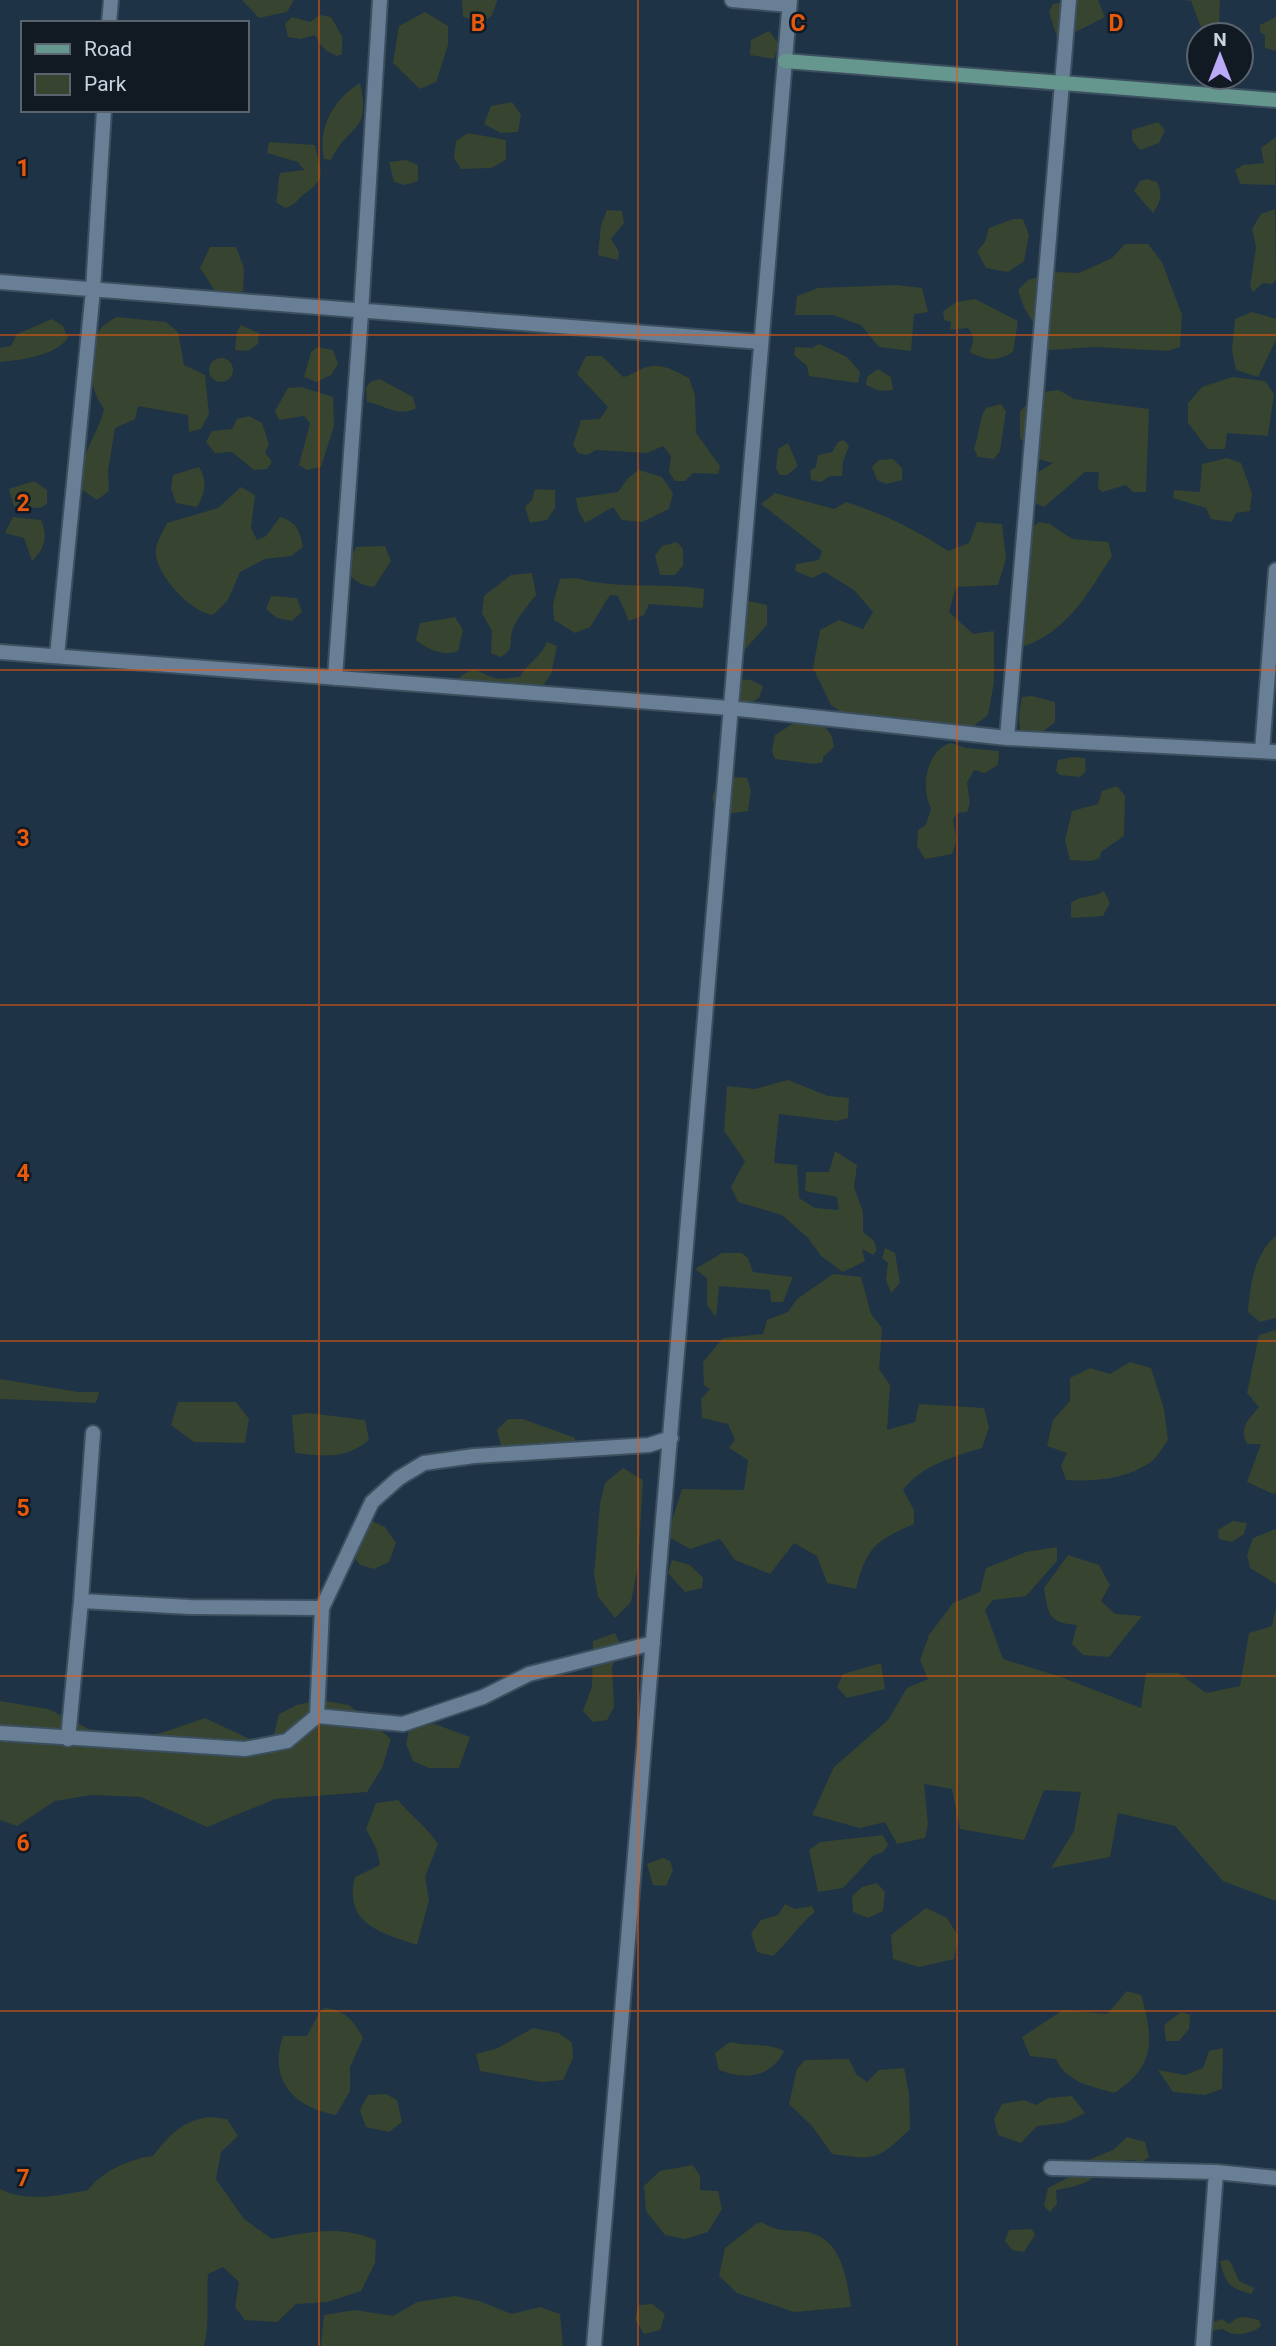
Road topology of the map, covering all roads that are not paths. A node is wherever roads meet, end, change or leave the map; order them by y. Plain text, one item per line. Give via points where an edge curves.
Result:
1 (111, 0) edge
2 (380, 0) edge
3 (732, 0) edge
4 (1069, 0) edge
5 (789, 3) edge
6 (109, 21) edge
7 (785, 61) junction
8 (1064, 83) junction
9 (1276, 100) edge
10 (104, 112) edge
11 (0, 282) edge
12 (93, 290) junction
13 (362, 313) junction
14 (761, 342) junction
15 (1276, 570) edge
16 (0, 652) edge
17 (58, 656) junction
18 (335, 677) junction
19 (729, 708) junction
20 (1007, 738) junction
21 (1269, 752) edge
22 (93, 1433) dead end
23 (671, 1438) junction
24 (82, 1601) junction
25 (322, 1608) junction
26 (653, 1643) junction
27 (317, 1716) junction
28 (0, 1733) edge
29 (68, 1739) junction
30 (1051, 2168) dead end
31 (1216, 2172) junction
32 (1276, 2178) edge
33 (594, 2346) edge
34 (1203, 2346) edge

1 - 6 street
2 - 13 street
3 - 5 street
4 - 8 street
5 - 7 street
7 - 8 street
7 - 14 street
8 - 9 street
8 - 20 street
10 - 12 street
11 - 12 street
12 - 13 street
12 - 17 street
13 - 14 street
13 - 18 street
14 - 19 street
15 - 21 street
16 - 17 street
17 - 18 street
18 - 19 street
19 - 20 street
19 - 23 street
20 - 21 street
22 - 24 street
23 - 25 street via 649,1445 424,1463 372,1502
23 - 26 street
24 - 25 street
24 - 29 street
25 - 27 street
26 - 27 street via 530,1674 483,1697 403,1724
26 - 33 street
27 - 29 street via 287,1741 245,1749
28 - 29 street
30 - 31 street
31 - 32 street
31 - 34 street

